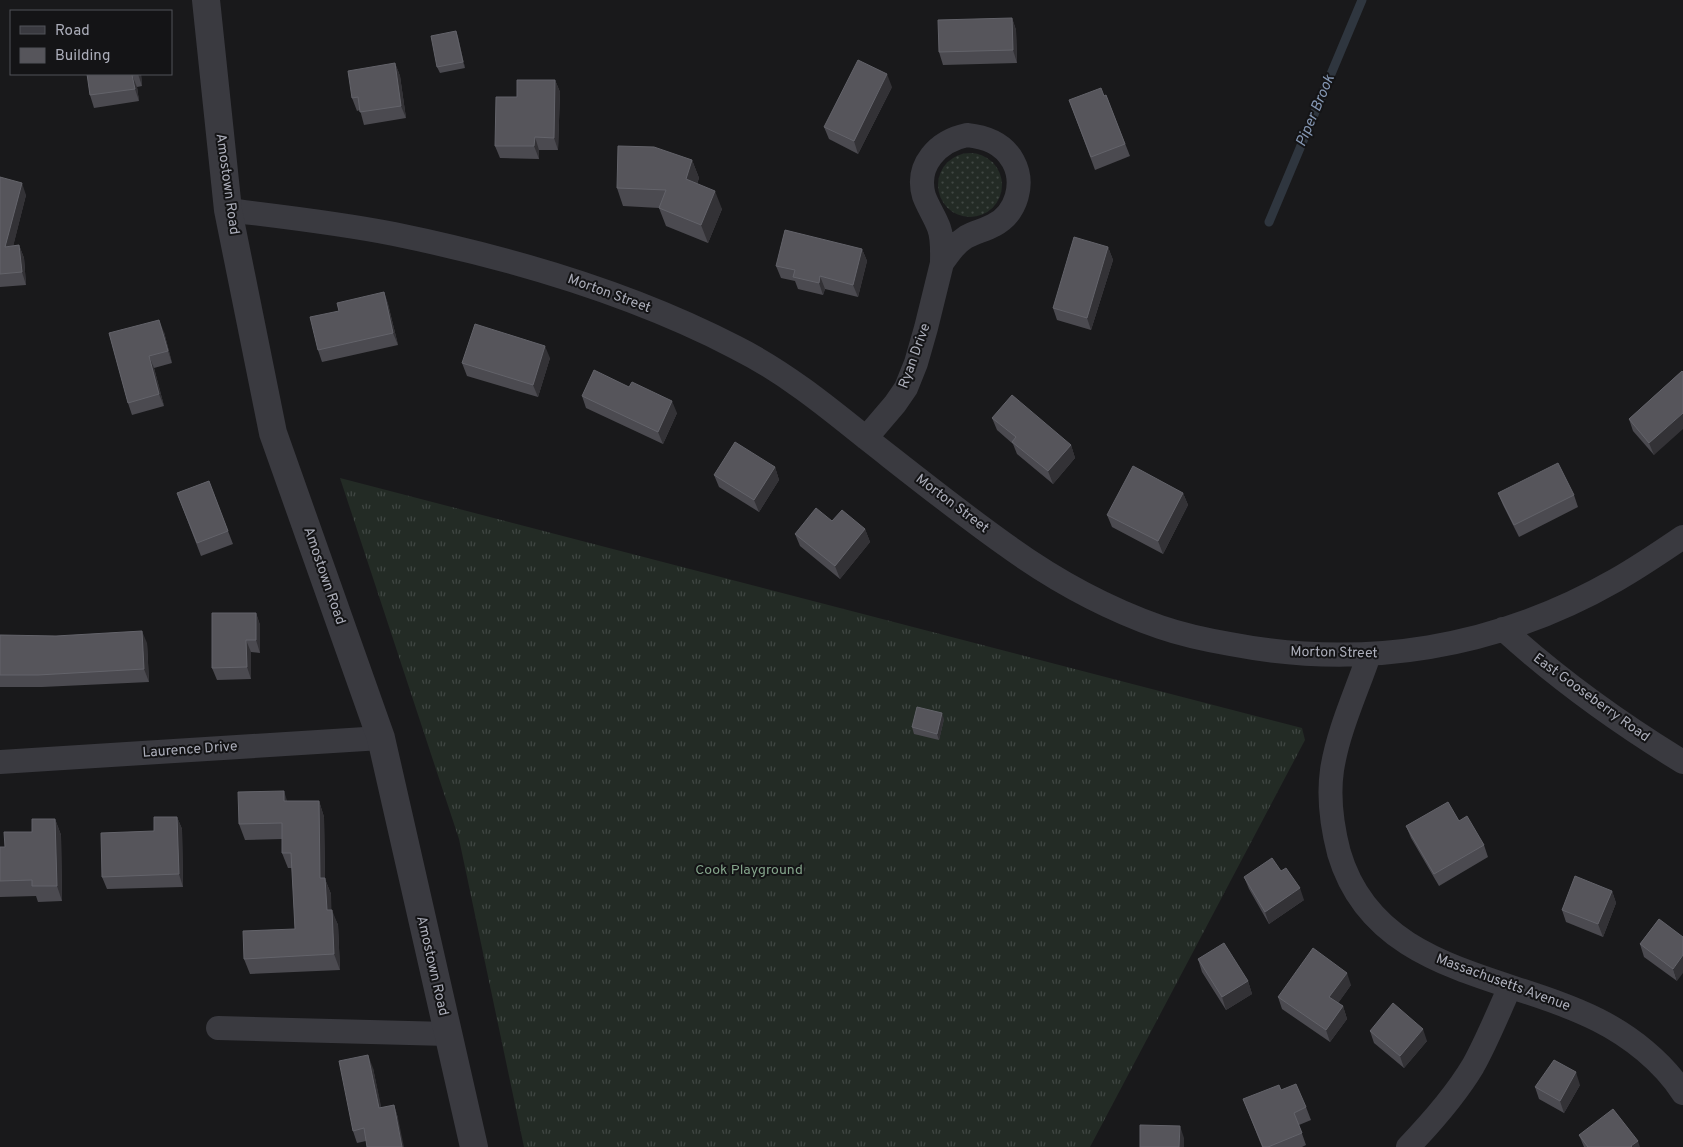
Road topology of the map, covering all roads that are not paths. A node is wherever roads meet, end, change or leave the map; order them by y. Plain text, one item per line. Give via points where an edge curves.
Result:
1 (206, 0) edge
2 (228, 210) junction
3 (942, 262) junction
4 (866, 438) junction
5 (1683, 537) edge
6 (1503, 629) junction
7 (1369, 655) junction
8 (381, 738) junction
9 (0, 762) edge
10 (1683, 762) edge
11 (1510, 986) junction
12 (218, 1028) dead end
13 (448, 1034) junction
14 (1683, 1093) edge
15 (474, 1147) edge
16 (1408, 1147) edge

1 - 2 street, Amostown Road
2 - 4 street, Morton Street via 403,236 536,270 630,300 767,364
2 - 8 street, Amostown Road via 273,433
3 - 3 street, Ryan Drive via 966,237 1003,219 1017,196 1018,178 1013,161 1001,147 986,138 967,136 950,140 935,152 926,167 924,194 940,229
3 - 4 street, Ryan Drive via 926,328 906,388
4 - 7 street, Morton Street via 1008,546 1068,584 1130,616 1188,636 1239,646 1301,654
5 - 6 street, Morton Street via 1614,582
6 - 7 street, Morton Street via 1440,646
6 - 10 street, East Gooseberry Road via 1579,692
7 - 11 street, Massachusetts Avenue via 1336,751 1332,772 1332,822 1350,883 1377,920 1394,935 1454,967
8 - 9 street, Laurence Drive
8 - 13 street, Amostown Road
11 - 14 street, Massachusetts Avenue via 1574,1009 1624,1034 1664,1070
11 - 16 street via 1472,1067 1441,1111
12 - 13 street
13 - 15 street, Amostown Road

